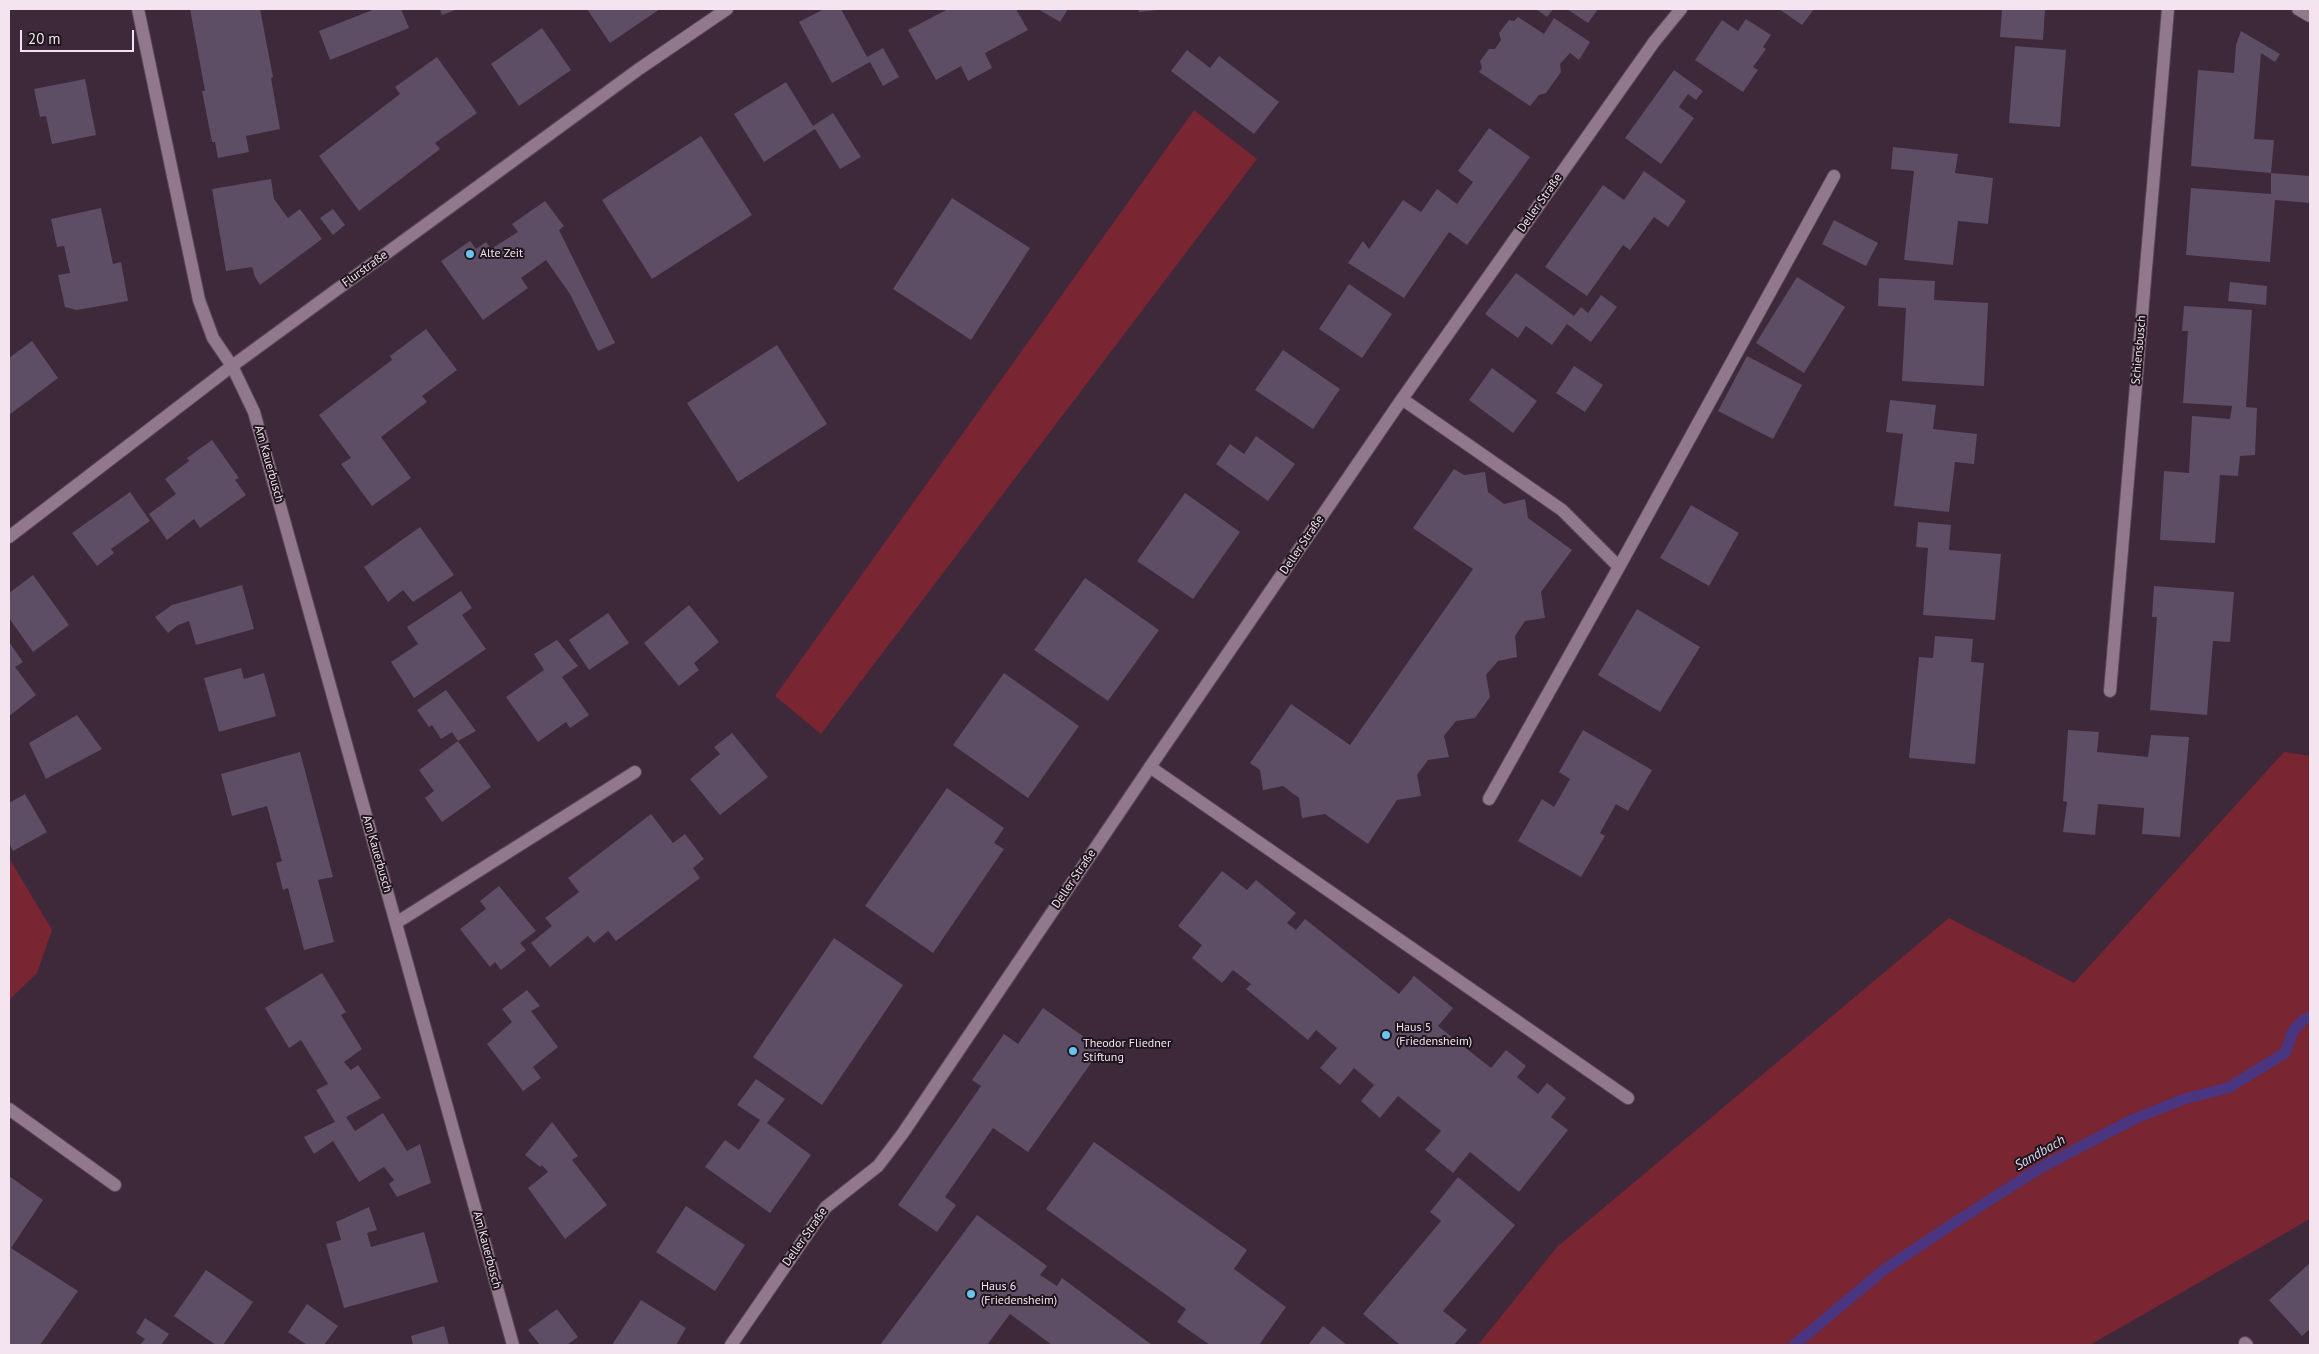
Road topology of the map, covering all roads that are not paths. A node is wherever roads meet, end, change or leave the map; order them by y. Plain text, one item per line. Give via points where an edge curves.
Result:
1 (138, 9) edge
2 (727, 9) edge
3 (1681, 9) edge
4 (2168, 9) edge
5 (2298, 9) edge
6 (2310, 16) edge
7 (1834, 176) dead end
8 (232, 366) junction
9 (1402, 400) junction
10 (9, 537) edge
11 (1619, 567) junction
12 (2110, 691) dead end
13 (1150, 767) junction
14 (635, 772) dead end
15 (1488, 799) dead end
16 (396, 923) junction
17 (1628, 1098) dead end
18 (9, 1109) edge
19 (115, 1185) dead end
20 (513, 1345) edge
21 (731, 1345) edge

1 - 8 street, Am Kauerbusch via 199,300 213,338
2 - 8 street, Flurstraße via 638,69
3 - 9 street, Deller Straße via 1654,42
4 - 12 street, Schiensbusch
5 - 6 street
7 - 11 street
8 - 10 street, Flurstraße
8 - 16 street, Am Kauerbusch via 254,412
9 - 11 street via 1562,510
9 - 13 street, Deller Straße
11 - 15 street
13 - 17 street
13 - 21 street, Deller Straße via 902,1134 878,1166 826,1207
14 - 16 street
16 - 20 street, Am Kauerbusch
18 - 19 street

